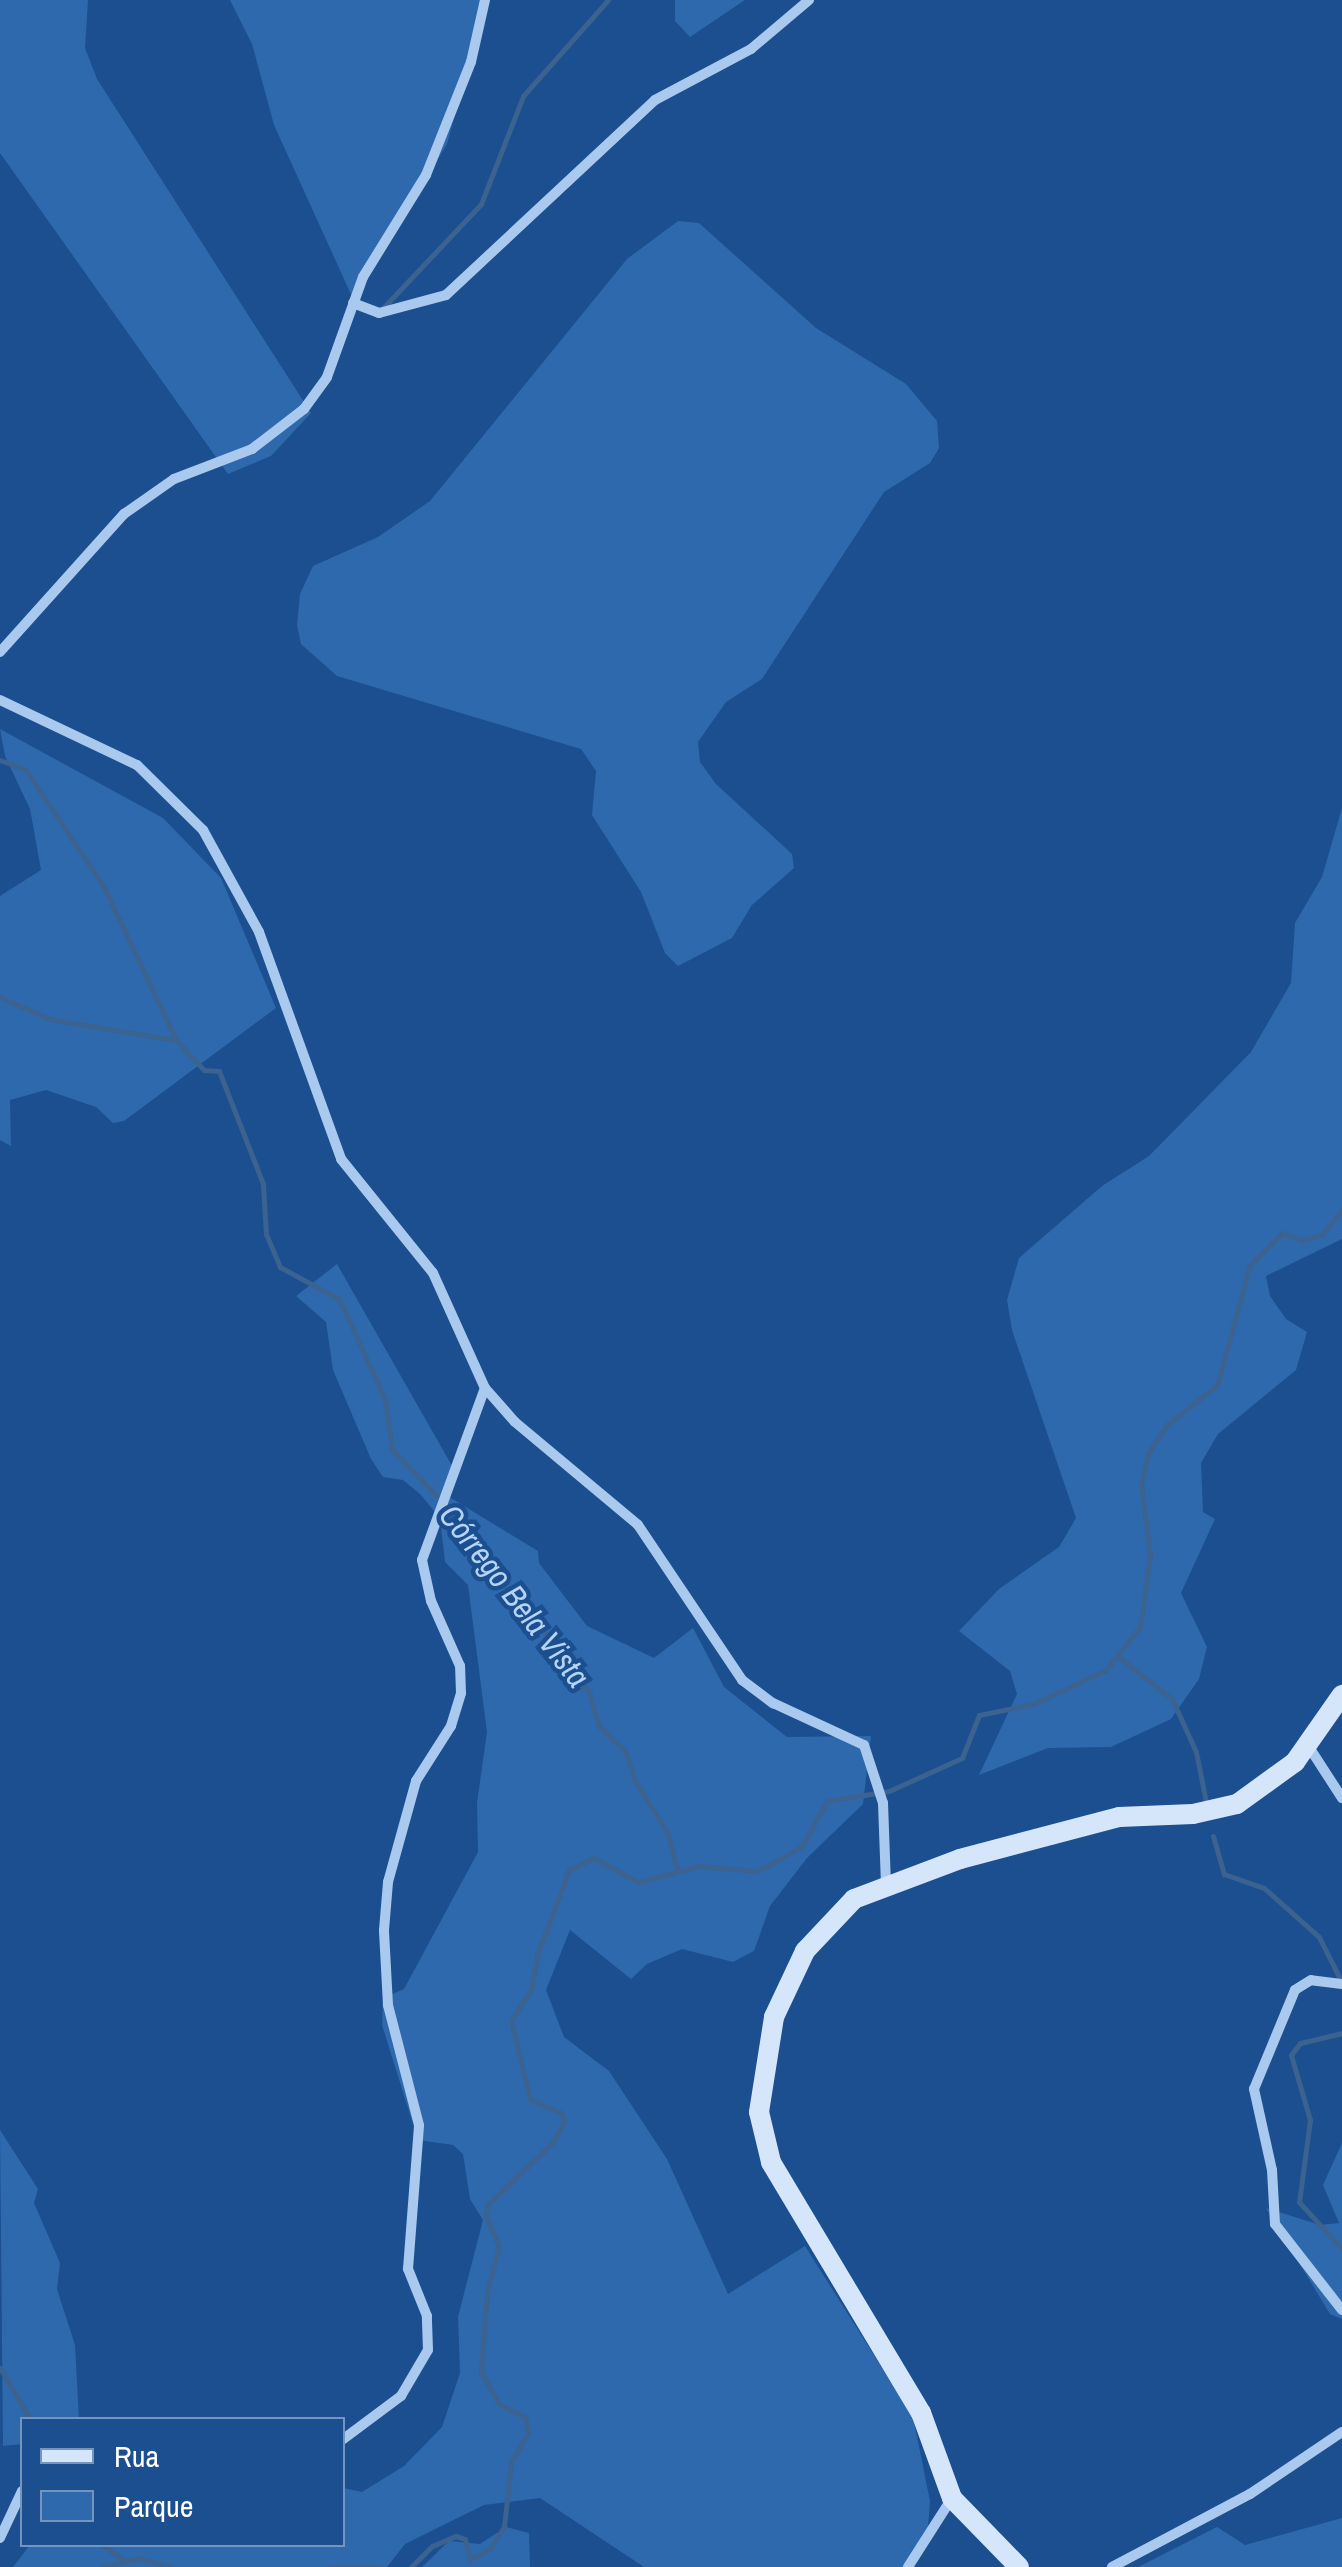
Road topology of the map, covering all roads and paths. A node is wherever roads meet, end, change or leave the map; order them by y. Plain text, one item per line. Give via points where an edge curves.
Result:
1 (485, 0) edge
2 (809, 0) edge
3 (353, 303) junction
4 (0, 652) edge
5 (0, 700) edge
6 (485, 1388) junction
7 (1342, 1695) edge
8 (1308, 1746) junction
9 (1342, 1798) edge
10 (886, 1883) junction
11 (1342, 1984) edge
12 (1342, 2310) edge
13 (1342, 2432) edge
14 (345, 2438) edge
15 (20, 2494) edge
16 (952, 2498) junction
17 (0, 2538) edge
18 (908, 2567) edge
19 (1018, 2567) edge
20 (1112, 2567) edge

1 - 3 street via 471,62 426,175
2 - 3 street via 770,37 655,100 446,296 379,313
3 - 4 street via 327,378 304,409 252,449 174,480 124,514
5 - 6 street via 137,765 203,830 259,932 341,1159 433,1273
6 - 10 street via 515,1422 638,1525 742,1680 773,1704 858,1740 878,1776
6 - 14 street via 422,1560 460,1666 461,1693 451,1726 416,1781 388,1882 384,1930 388,2005 419,2125 408,2269 427,2316 428,2350 401,2396
7 - 8 street
8 - 9 street
8 - 10 street via 1279,1778 1220,1810 1119,1817
10 - 16 street via 854,1898 805,1951 763,2055 759,2112 771,2162 933,2435
11 - 12 street via 1310,1980 1295,1990 1254,2089 1272,2170 1275,2224
13 - 20 street via 1250,2494
15 - 17 street
16 - 18 street
16 - 19 street

